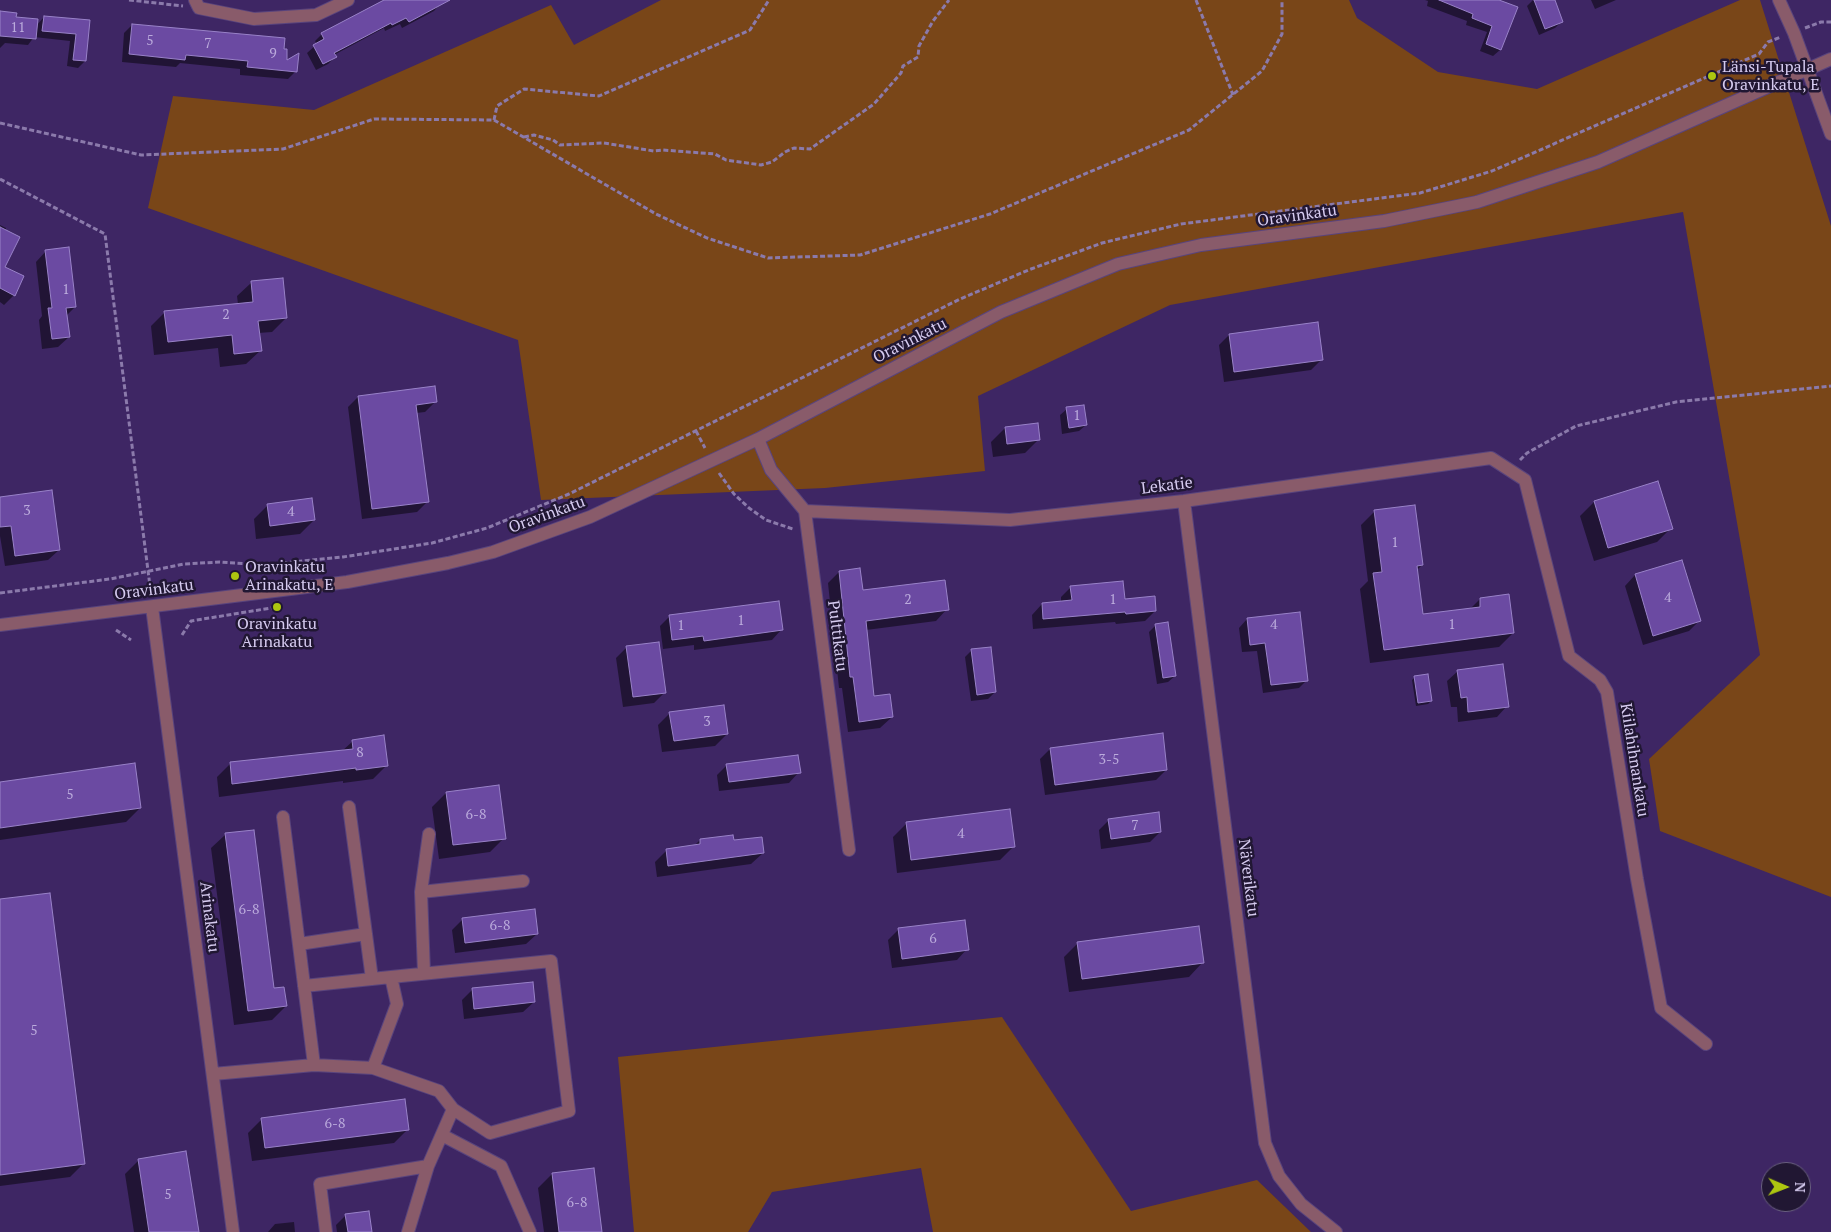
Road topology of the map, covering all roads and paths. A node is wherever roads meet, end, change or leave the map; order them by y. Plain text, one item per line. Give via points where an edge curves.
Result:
1 (129, 0) edge
2 (348, 0) edge
3 (769, 0) edge
4 (950, 0) edge
5 (1196, 0) edge
6 (1282, 0) edge
7 (1779, 0) edge
8 (197, 4) edge
9 (1831, 59) edge
10 (1808, 70) junction
11 (1233, 94) junction
12 (494, 120) junction
13 (0, 123) edge
14 (1831, 134) edge
15 (524, 137) junction
16 (0, 179) edge
17 (1831, 386) edge
18 (696, 431) dead end
19 (758, 439) junction
20 (711, 461) junction
21 (1510, 470) junction
22 (1525, 480) joint
23 (1184, 501) junction
24 (805, 511) junction
25 (807, 529) junction
26 (152, 607) junction
27 (277, 607) dead end
28 (0, 625) edge
29 (116, 630) dead end
30 (182, 635) dead end
31 (131, 640) dead end
32 (349, 807) dead end
33 (283, 817) dead end
34 (429, 834) dead end
35 (849, 850) dead end
36 (523, 881) dead end
37 (421, 892) junction
38 (366, 934) junction
39 (299, 944) junction
40 (424, 973) junction
41 (391, 977) junction
42 (372, 979) junction
43 (304, 986) junction
44 (1706, 1044) dead end
45 (314, 1065) junction
46 (373, 1068) junction
47 (213, 1074) junction
48 (453, 1110) junction
49 (442, 1135) junction
50 (428, 1166) junction
51 (233, 1232) edge
52 (326, 1232) edge
53 (408, 1232) edge
54 (530, 1232) edge
55 (1336, 1232) edge

1 - 8 path
2 - 8 street via 316,15 254,19
3 - 12 path via 750,30 599,96 524,89 497,106
4 - 15 path via 933,21 919,46 918,57 903,66 901,74 874,104 810,149 794,148 772,162 761,165 726,160 715,154 654,151 604,143 560,144 534,135
5 - 11 path
6 - 11 path via 1282,34 1262,71
7 - 10 street
9 - 10 street, Oravinkatu
10 - 14 street
10 - 19 street, Oravinkatu via 1598,162 1477,202 1384,221 1201,246 1118,264 1002,312
11 - 15 path via 1189,130 990,214 860,256 768,258 707,238 656,214
12 - 13 path via 374,119 283,149 141,155
12 - 15 path
16 - 26 path via 105,234
17 - 21 path via 1676,402 1576,426 1527,452
18 - 20 path
19 - 20 street, Oravinkatu
19 - 24 street via 772,470
20 - 25 path via 734,494 766,520 794,529
20 - 26 street, Oravinkatu via 590,517 493,552 347,582
21 - 22 street, Lekatie
21 - 23 street, Lekatie via 1491,458
22 - 44 street, Kiilahihnankatu via 1569,656 1600,680 1607,692 1637,879 1662,1008
23 - 24 street, Lekatie via 1010,520
23 - 55 street, Näverikatu via 1265,1143 1280,1176 1301,1204
24 - 25 street, Pulttikatu
25 - 35 street, Pulttikatu
26 - 28 street, Oravinkatu
26 - 47 street, Arinakatu
27 - 30 path via 191,620
29 - 31 path
32 - 38 street
33 - 39 street
34 - 37 street
36 - 37 street
37 - 40 street
38 - 39 street
38 - 42 street
39 - 43 street
40 - 41 street
40 - 48 street via 551,961 569,1111 490,1133
41 - 42 street
41 - 46 street via 397,1004
42 - 43 street
43 - 45 street
45 - 46 street
45 - 47 street
46 - 48 street via 439,1091
47 - 51 street, Arinakatu
48 - 49 street
49 - 50 street
49 - 54 street via 501,1166
50 - 52 street via 320,1184
50 - 53 street

